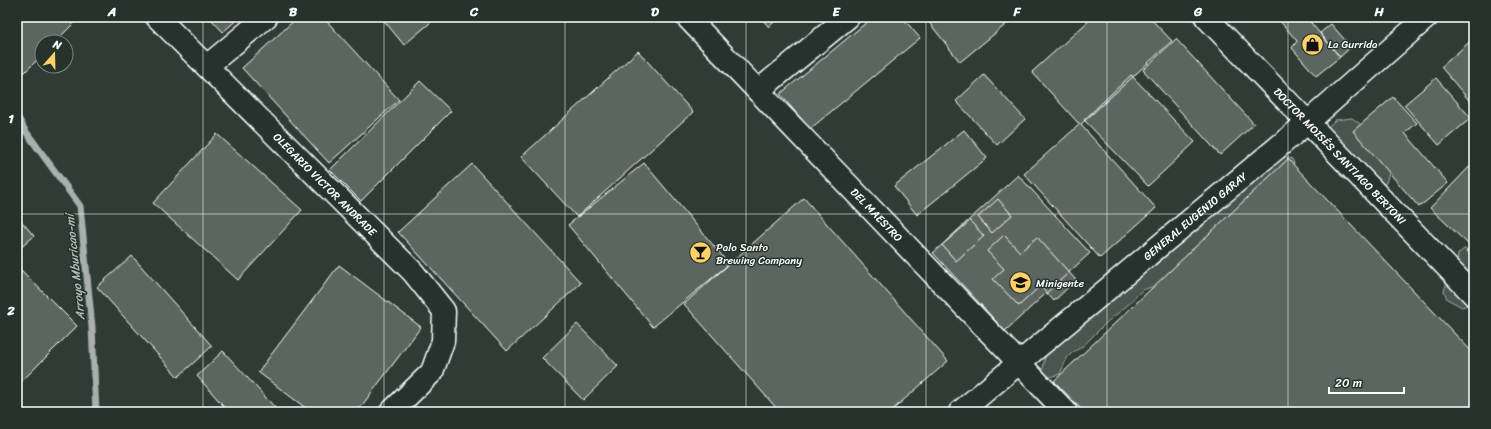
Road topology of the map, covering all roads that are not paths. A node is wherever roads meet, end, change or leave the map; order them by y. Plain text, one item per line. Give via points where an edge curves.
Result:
1 (157, 17) edge
2 (266, 17) edge
3 (686, 17) edge
4 (848, 17) edge
5 (1206, 17) edge
6 (1427, 17) edge
7 (207, 66) junction
8 (758, 91) junction
9 (1308, 122) junction
10 (1474, 295) edge
11 (1019, 362) junction
12 (391, 412) edge
13 (960, 412) edge
14 (1066, 412) edge

1 - 7 street, OLEGARIO VICTOR ANDRADE
2 - 7 street
3 - 8 street, DEL MAESTRO
4 - 8 street
5 - 9 street, DOCTOR MOISÉS SANTIAGO BERTONI
6 - 9 street, GENERAL EUGENIO GARAY
7 - 12 street, OLEGARIO VICTOR ANDRADE via 413,272 444,311 443,341 432,372
8 - 11 street, DEL MAESTRO
9 - 10 street, DOCTOR MOISÉS SANTIAGO BERTONI
9 - 11 street, GENERAL EUGENIO GARAY
11 - 13 street, GENERAL EUGENIO GARAY
11 - 14 street, DEL MAESTRO

